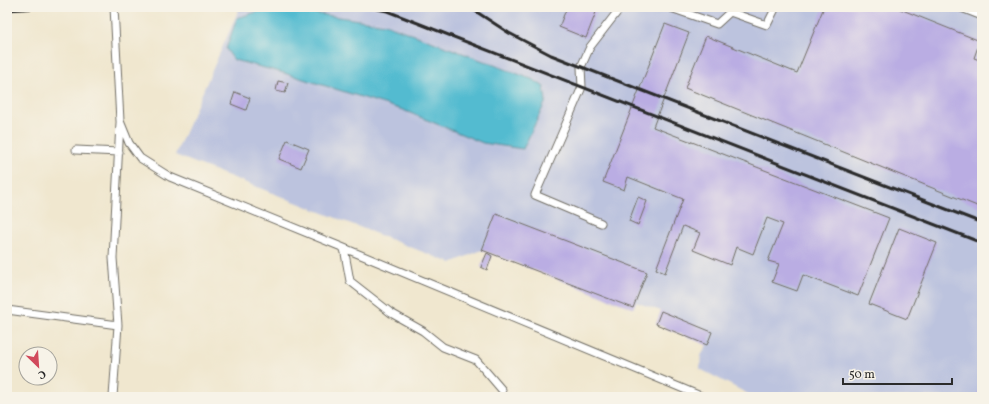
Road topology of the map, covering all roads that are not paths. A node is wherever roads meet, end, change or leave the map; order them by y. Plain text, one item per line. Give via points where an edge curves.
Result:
1 (114, 7) edge
2 (621, 7) edge
3 (668, 7) edge
4 (776, 7) edge
5 (959, 7) edge
6 (982, 16) edge
7 (120, 121) junction
8 (76, 150) dead end
9 (119, 152) junction
10 (601, 224) dead end
11 (344, 248) junction
12 (7, 310) edge
13 (118, 326) junction
14 (502, 390) dead end
15 (113, 397) edge
16 (703, 397) edge

1 - 7 lane
2 - 10 lane via 590,47 581,67 582,87 535,195
3 - 4 lane via 717,24 730,12 767,25
5 - 6 lane
7 - 9 lane
7 - 11 lane via 129,143 140,158 170,177
8 - 9 lane
9 - 13 lane via 113,258
11 - 14 lane via 350,281 391,313 423,331 443,347 476,360
11 - 16 lane
12 - 13 lane
13 - 15 lane

